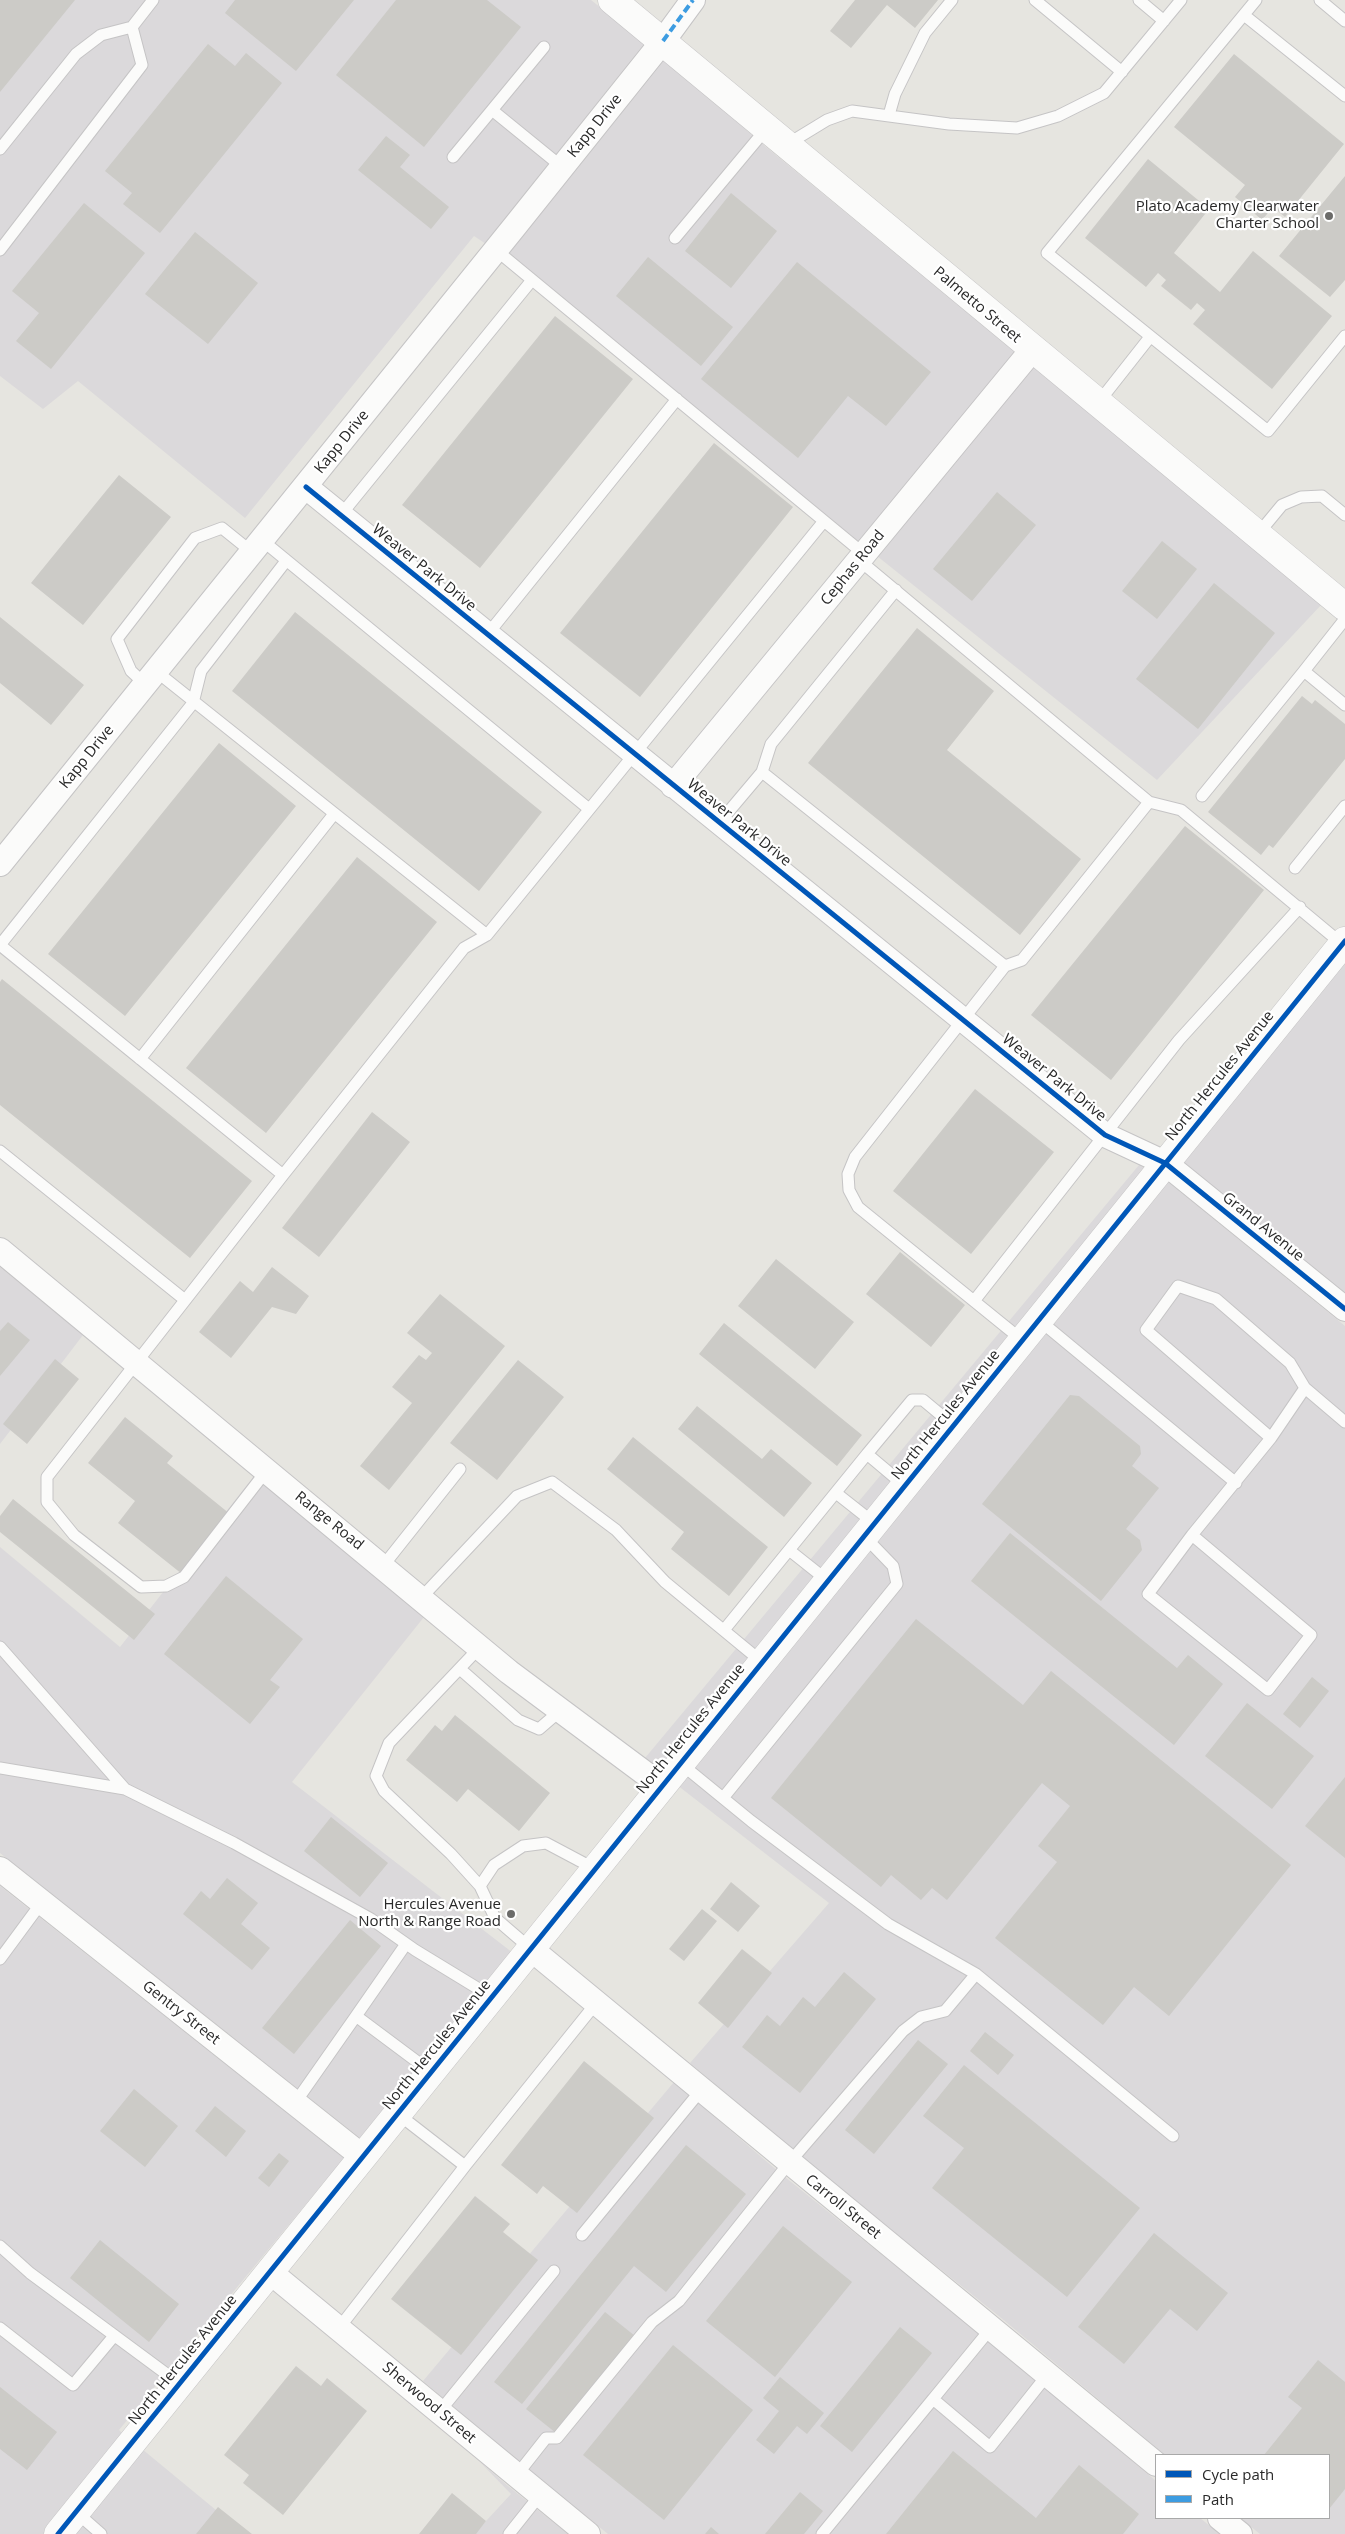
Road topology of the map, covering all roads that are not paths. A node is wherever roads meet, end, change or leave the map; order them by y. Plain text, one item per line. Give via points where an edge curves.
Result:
1 (153, 0) edge
2 (612, 0) edge
3 (693, 0) edge
4 (952, 0) edge
5 (1034, 0) edge
6 (1139, 0) edge
7 (1181, 0) edge
8 (1256, 0) edge
9 (1320, 0) edge
10 (1244, 15) junction
11 (1164, 21) junction
12 (1345, 21) edge
13 (132, 28) junction
14 (663, 41) junction
15 (544, 47) dead end
16 (1122, 72) junction
17 (1345, 96) edge
18 (492, 110) junction
19 (890, 115) junction
20 (775, 137) junction
21 (0, 149) edge
22 (453, 157) dead end
23 (562, 167) junction
24 (675, 238) dead end
25 (0, 250) edge
26 (496, 250) junction
27 (532, 280) junction
28 (1345, 336) edge
29 (1150, 337) junction
30 (1032, 350) junction
31 (677, 399) junction
32 (1098, 403) junction
33 (306, 487) junction
34 (1345, 515) edge
35 (340, 516) junction
36 (824, 520) junction
37 (1258, 534) junction
38 (258, 547) junction
39 (861, 557) junction
40 (286, 561) junction
41 (896, 590) junction
42 (1345, 606) edge
43 (1345, 619) edge
44 (487, 635) junction
45 (1304, 671) junction
46 (151, 678) junction
47 (193, 703) junction
48 (1345, 704) edge
49 (632, 754) junction
50 (762, 772) junction
51 (673, 786) junction
52 (1202, 796) dead end
53 (1149, 802) junction
54 (1345, 806) edge
55 (589, 809) junction
56 (334, 814) junction
57 (719, 823) junction
58 (0, 864) edge
59 (1295, 868) dead end
60 (1300, 907) junction
61 (487, 935) junction
62 (1344, 943) edge
63 (0, 945) edge
64 (1005, 966) junction
65 (962, 1020) junction
66 (140, 1059) junction
67 (1105, 1135) junction
68 (0, 1150) edge
69 (1165, 1163) junction
70 (283, 1175) junction
71 (0, 1250) edge
72 (185, 1300) junction
73 (974, 1301) junction
74 (1345, 1309) edge
75 (1031, 1330) junction
76 (137, 1363) junction
77 (1305, 1388) junction
78 (1345, 1422) edge
79 (953, 1426) junction
80 (1271, 1438) junction
81 (867, 1454) junction
82 (460, 1469) dead end
83 (267, 1470) junction
84 (1236, 1483) junction
85 (905, 1486) junction
86 (836, 1492) junction
87 (869, 1529) junction
88 (1192, 1535) junction
89 (789, 1550) junction
90 (383, 1566) junction
91 (828, 1580) junction
92 (421, 1598) junction
93 (724, 1630) junction
94 (0, 1647) edge
95 (480, 1647) junction
96 (762, 1662) junction
97 (460, 1669) junction
98 (561, 1710) junction
99 (680, 1763) junction
100 (0, 1768) edge
101 (662, 1786) junction
102 (125, 1789) junction
103 (723, 1798) junction
104 (0, 1869) edge
105 (595, 1869) junction
106 (480, 1886) junction
107 (42, 1902) junction
108 (406, 1944) junction
109 (532, 1948) junction
110 (0, 1959) edge
111 (976, 1974) junction
112 (492, 1997) junction
113 (596, 2002) junction
114 (356, 2016) junction
115 (432, 2072) junction
116 (702, 2089) junction
117 (295, 2103) junction
118 (398, 2114) junction
119 (1173, 2136) dead end
120 (363, 2157) junction
121 (789, 2163) junction
122 (466, 2166) junction
123 (582, 2235) dead end
124 (2, 2251) edge
125 (554, 2271) dead end
126 (270, 2272) junction
127 (992, 2327) junction
128 (0, 2328) edge
129 (338, 2328) junction
130 (114, 2336) junction
131 (1048, 2374) junction
132 (180, 2384) junction
133 (933, 2400) junction
134 (440, 2411) junction
135 (1155, 2463) edge
136 (516, 2476) junction
137 (540, 2495) junction
138 (76, 2512) junction
139 (1221, 2519) edge
140 (58, 2534) edge
141 (101, 2534) edge
142 (509, 2534) edge
143 (588, 2534) edge
144 (822, 2534) edge
145 (1240, 2534) edge

1 - 13 lane
2 - 14 street, Palmetto Street
3 - 14 street, Kapp Drive
4 - 19 lane via 924,34 895,94
5 - 16 lane
6 - 11 lane
7 - 11 lane
8 - 10 lane
9 - 12 lane
10 - 17 lane
10 - 29 lane via 1047,253
11 - 16 lane
13 - 21 lane via 101,35 76,54
13 - 25 lane via 142,65
14 - 20 street, Palmetto Street
14 - 23 street, Kapp Drive
15 - 18 lane
16 - 19 lane via 1104,93 1058,116 1017,128 949,124
18 - 22 lane
18 - 23 lane
19 - 20 lane via 852,111
20 - 24 lane
20 - 30 street, Palmetto Street
23 - 26 street, Kapp Drive
26 - 27 lane
26 - 33 street, Kapp Drive
27 - 31 lane
27 - 35 lane
28 - 29 lane via 1268,431
29 - 32 lane
30 - 32 street, Palmetto Street
30 - 39 street, Cephas Road
31 - 36 lane
31 - 44 lane
32 - 37 street, Palmetto Street
33 - 35 street, Weaver Park Drive
33 - 38 street, Kapp Drive
34 - 37 lane via 1322,496 1302,497 1282,505
35 - 44 street, Weaver Park Drive
36 - 39 lane
36 - 49 lane
37 - 42 street, Palmetto Street
38 - 40 lane
38 - 46 street, Kapp Drive
38 - 46 lane via 222,528 195,538 117,639 130,671
39 - 41 lane
39 - 51 street, Cephas Road
40 - 47 lane via 201,671
40 - 55 lane
41 - 50 lane via 770,744
41 - 53 lane
43 - 45 lane
44 - 49 street, Weaver Park Drive
45 - 48 lane
45 - 52 lane
46 - 47 lane
46 - 58 street, Kapp Drive
47 - 56 lane
47 - 63 lane
49 - 51 street, Weaver Park Drive
49 - 55 lane
50 - 57 lane
50 - 64 lane
51 - 57 street, Weaver Park Drive
53 - 60 lane via 1181,810
53 - 64 lane via 1022,960
54 - 59 lane
55 - 61 lane
56 - 61 lane
56 - 66 lane
57 - 65 street, Weaver Park Drive
60 - 62 lane
60 - 67 lane via 1179,1040
61 - 70 lane via 464,948
62 - 69 street, North Hercules Avenue
63 - 66 lane
64 - 65 lane
65 - 67 street, Weaver Park Drive
65 - 73 lane via 855,1157 848,1174 849,1190 858,1207
66 - 70 lane
67 - 69 street, Weaver Park Drive
67 - 73 lane
68 - 72 lane
69 - 74 street, Grand Avenue
69 - 75 street, North Hercules Avenue
70 - 72 lane
71 - 76 street, Range Road
72 - 76 lane
73 - 75 lane
75 - 79 street, North Hercules Avenue
75 - 84 lane
76 - 83 street, Range Road
76 - 83 lane via 47,1477 46,1502 74,1535 141,1587 166,1586 184,1577
77 - 78 lane
77 - 80 lane
77 - 80 lane via 1290,1363 1216,1299 1178,1286 1146,1330
79 - 81 lane via 923,1400 912,1400
79 - 85 street, North Hercules Avenue
80 - 84 lane
81 - 85 lane
81 - 86 lane
82 - 90 lane
83 - 90 street, Range Road
84 - 88 lane
85 - 87 street, North Hercules Avenue
86 - 87 lane
86 - 89 lane
87 - 91 street, North Hercules Avenue
87 - 103 lane via 893,1566 897,1584
88 - 88 lane via 1148,1594 1268,1690 1311,1635
89 - 91 lane
89 - 93 lane
90 - 92 street, Range Road
91 - 96 street, North Hercules Avenue
92 - 93 lane via 517,1496 552,1482 616,1530 665,1582
92 - 95 street, Range Road
93 - 96 lane
94 - 102 lane
95 - 97 lane
95 - 98 street, Range Road
96 - 99 street, North Hercules Avenue
97 - 98 lane via 518,1720 539,1729
97 - 106 lane via 389,1743 376,1776 384,1791
98 - 101 street, Range Road
99 - 101 street, North Hercules Avenue
99 - 103 lane
100 - 102 lane
101 - 105 street, North Hercules Avenue
102 - 108 lane via 268,1862 371,1919
103 - 111 lane via 888,1924
104 - 107 street, Gentry Street
105 - 106 lane via 546,1843 523,1846 494,1865
105 - 109 street, North Hercules Avenue
106 - 109 lane via 495,1918
107 - 110 lane
107 - 117 street, Gentry Street
108 - 112 lane
108 - 114 lane
109 - 112 street, North Hercules Avenue
109 - 113 street, Carroll Street
111 - 119 lane
111 - 121 lane via 945,2011 921,2017 903,2031
112 - 115 street, North Hercules Avenue
113 - 116 street, Carroll Street
113 - 122 lane
114 - 115 lane
114 - 117 lane
115 - 118 street, North Hercules Avenue
116 - 121 street, Carroll Street
116 - 123 lane
117 - 120 street, Gentry Street
118 - 120 street, North Hercules Avenue
118 - 122 lane
120 - 126 street, North Hercules Avenue
121 - 127 street, Carroll Street
121 - 136 lane via 679,2301 652,2322 556,2438 546,2438
122 - 129 lane
124 - 130 lane
125 - 134 lane
126 - 129 street, Sherwood Street
126 - 132 street, North Hercules Avenue
127 - 131 street, Carroll Street
127 - 133 lane
128 - 130 lane via 74,2385
129 - 134 street, Sherwood Street
130 - 132 lane
131 - 133 lane via 990,2447
131 - 135 street, Carroll Street
132 - 138 street, North Hercules Avenue
133 - 144 lane
134 - 136 street, Sherwood Street
136 - 137 street, Sherwood Street
137 - 142 lane
137 - 143 street, Sherwood Street
138 - 140 street, North Hercules Avenue
138 - 141 lane
139 - 145 street

